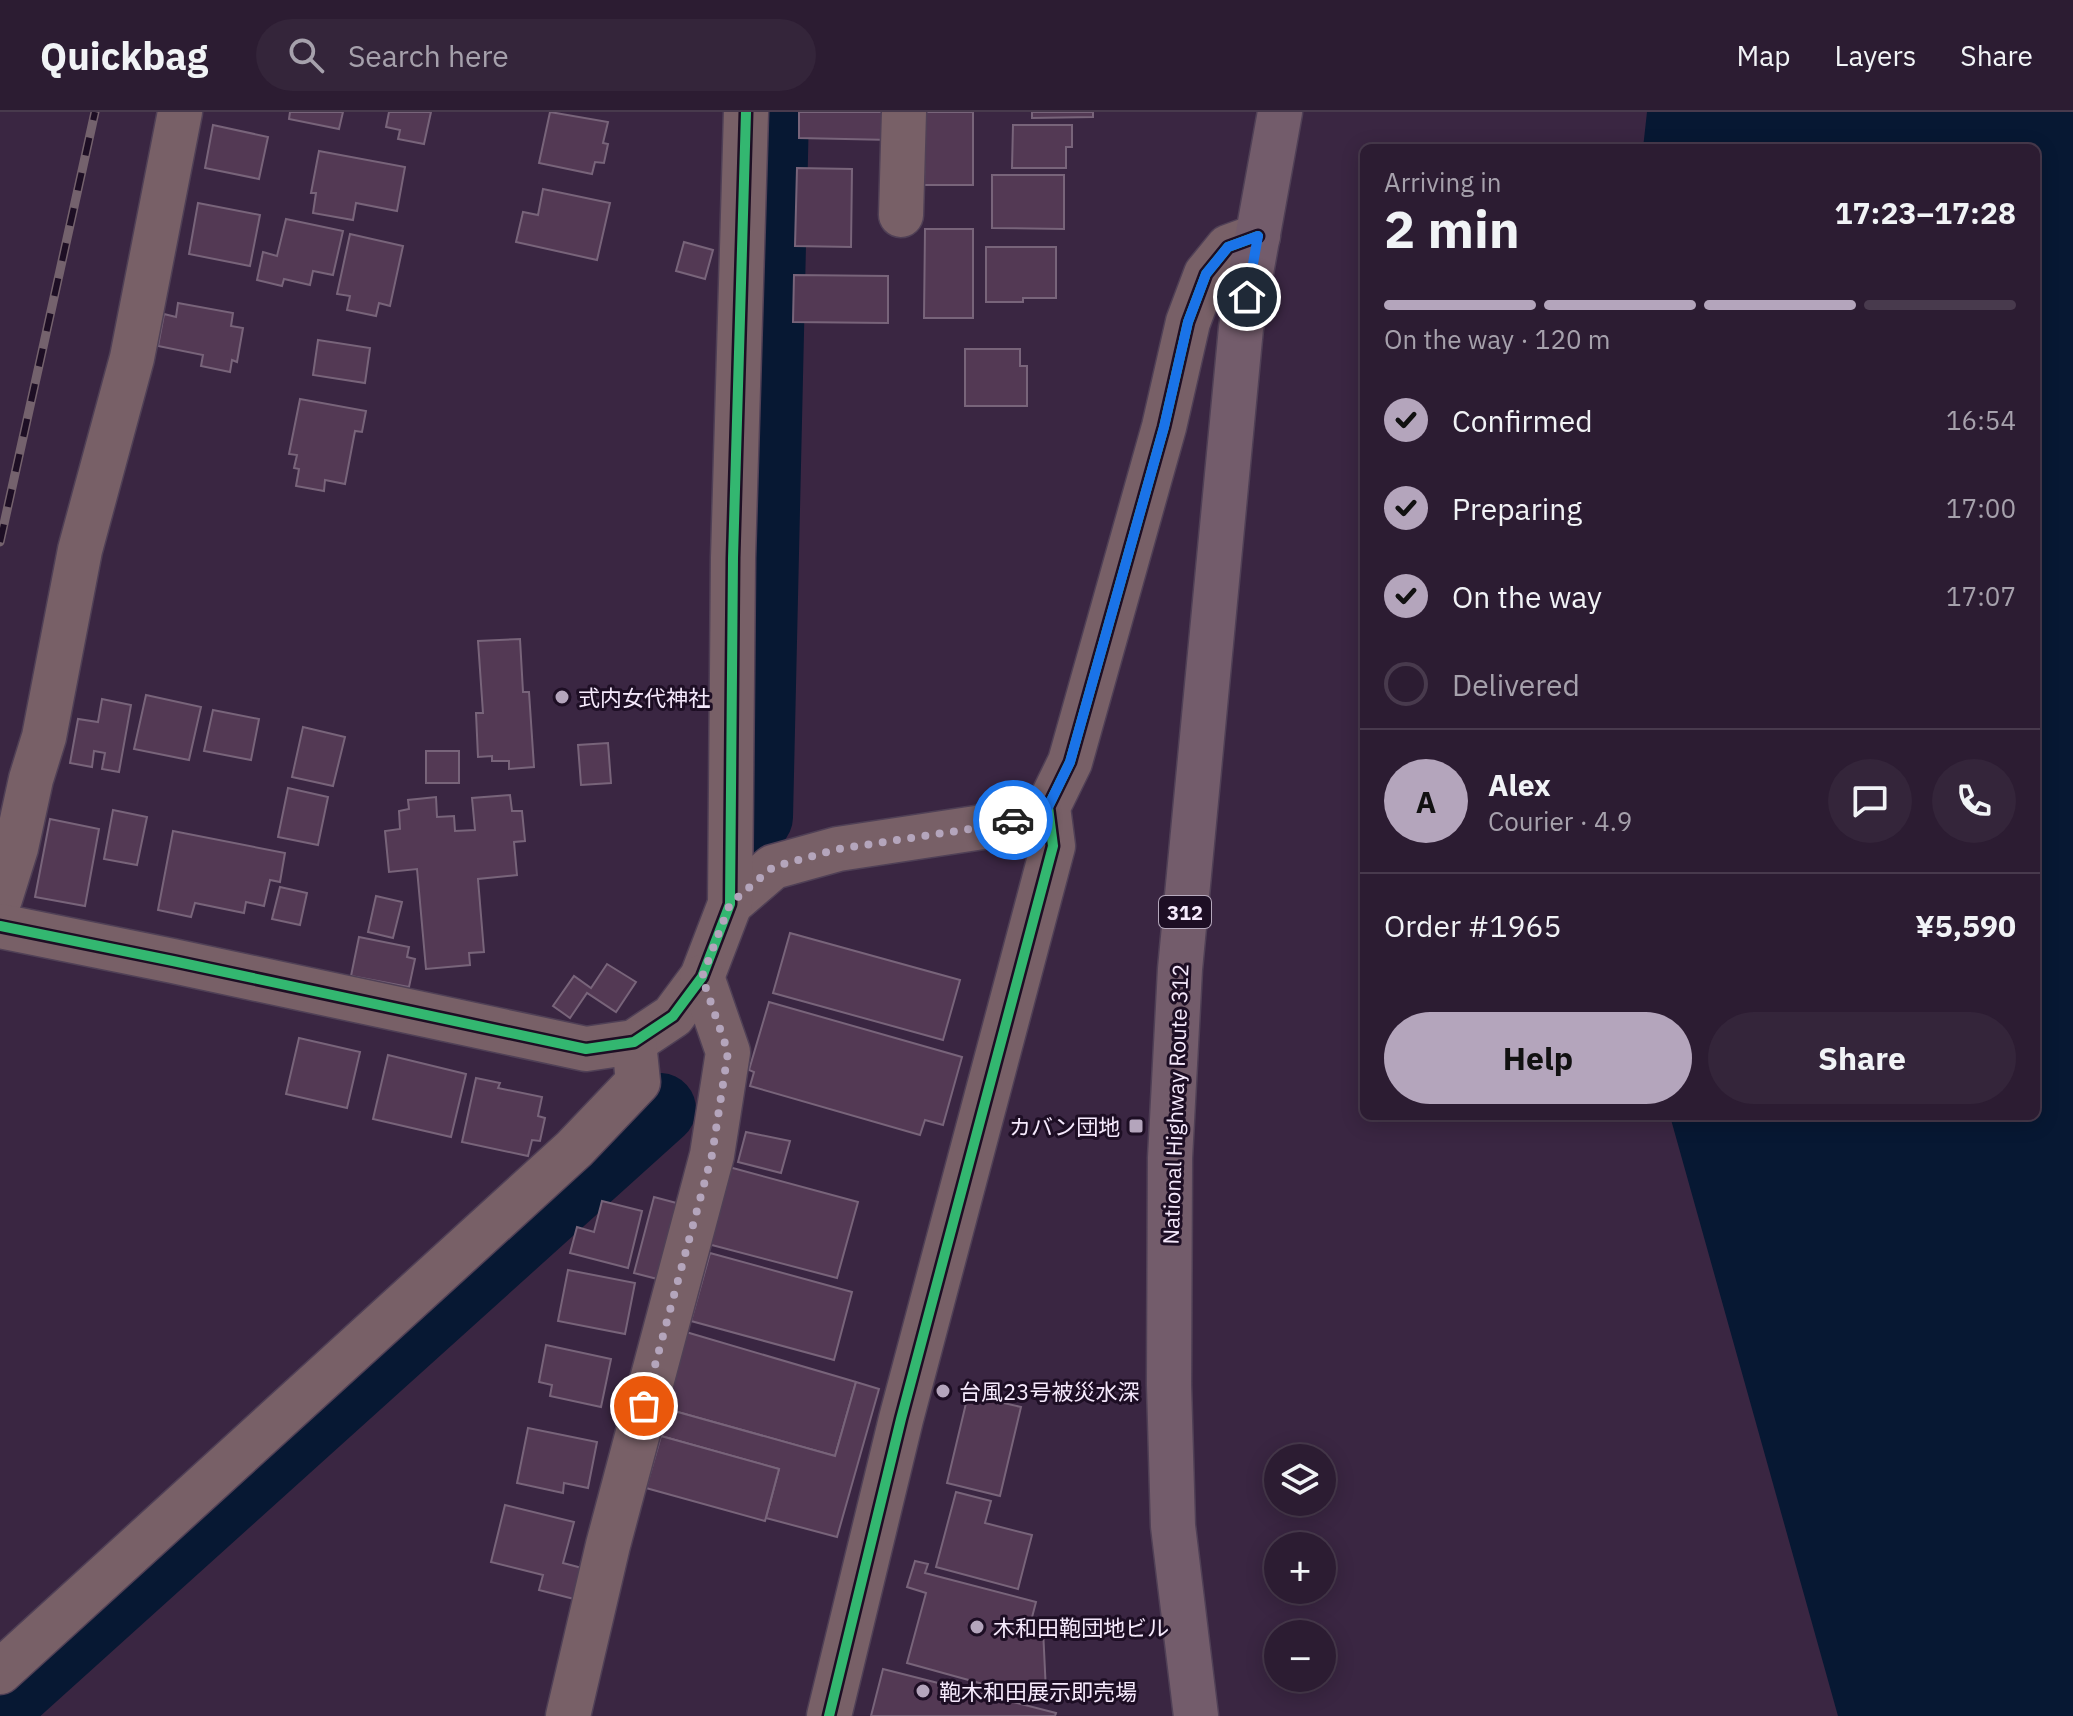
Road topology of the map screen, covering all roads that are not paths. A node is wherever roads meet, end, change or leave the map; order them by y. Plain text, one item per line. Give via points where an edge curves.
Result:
1 (180, 112) edge
2 (746, 112) edge
3 (904, 112) edge
4 (1280, 112) edge
5 (901, 215) dead end
6 (1258, 236) junction
7 (1048, 807) junction
8 (0, 899) edge
9 (730, 904) junction
10 (0, 926) edge
11 (702, 977) junction
12 (634, 1042) junction
13 (0, 1672) edge
14 (568, 1716) edge
15 (829, 1716) edge
16 (1196, 1716) edge

1 - 8 street via 132,358 80,550 44,737
2 - 9 street
3 - 5 street
4 - 6 highway, National Highway Route 312 / 312
6 - 7 street via 1228,247 1206,274 1188,322 1075,747
6 - 16 highway, National Highway Route 312 / 312 via 1241,328 1184,922 1170,1158 1173,1526
7 - 9 street via 996,825 838,849 773,867
7 - 15 street via 1053,846 901,1419
9 - 11 street
10 - 12 street via 586,1049
11 - 12 street via 673,1016
11 - 14 street via 728,1052 712,1155
12 - 13 street via 638,1082 574,1149

